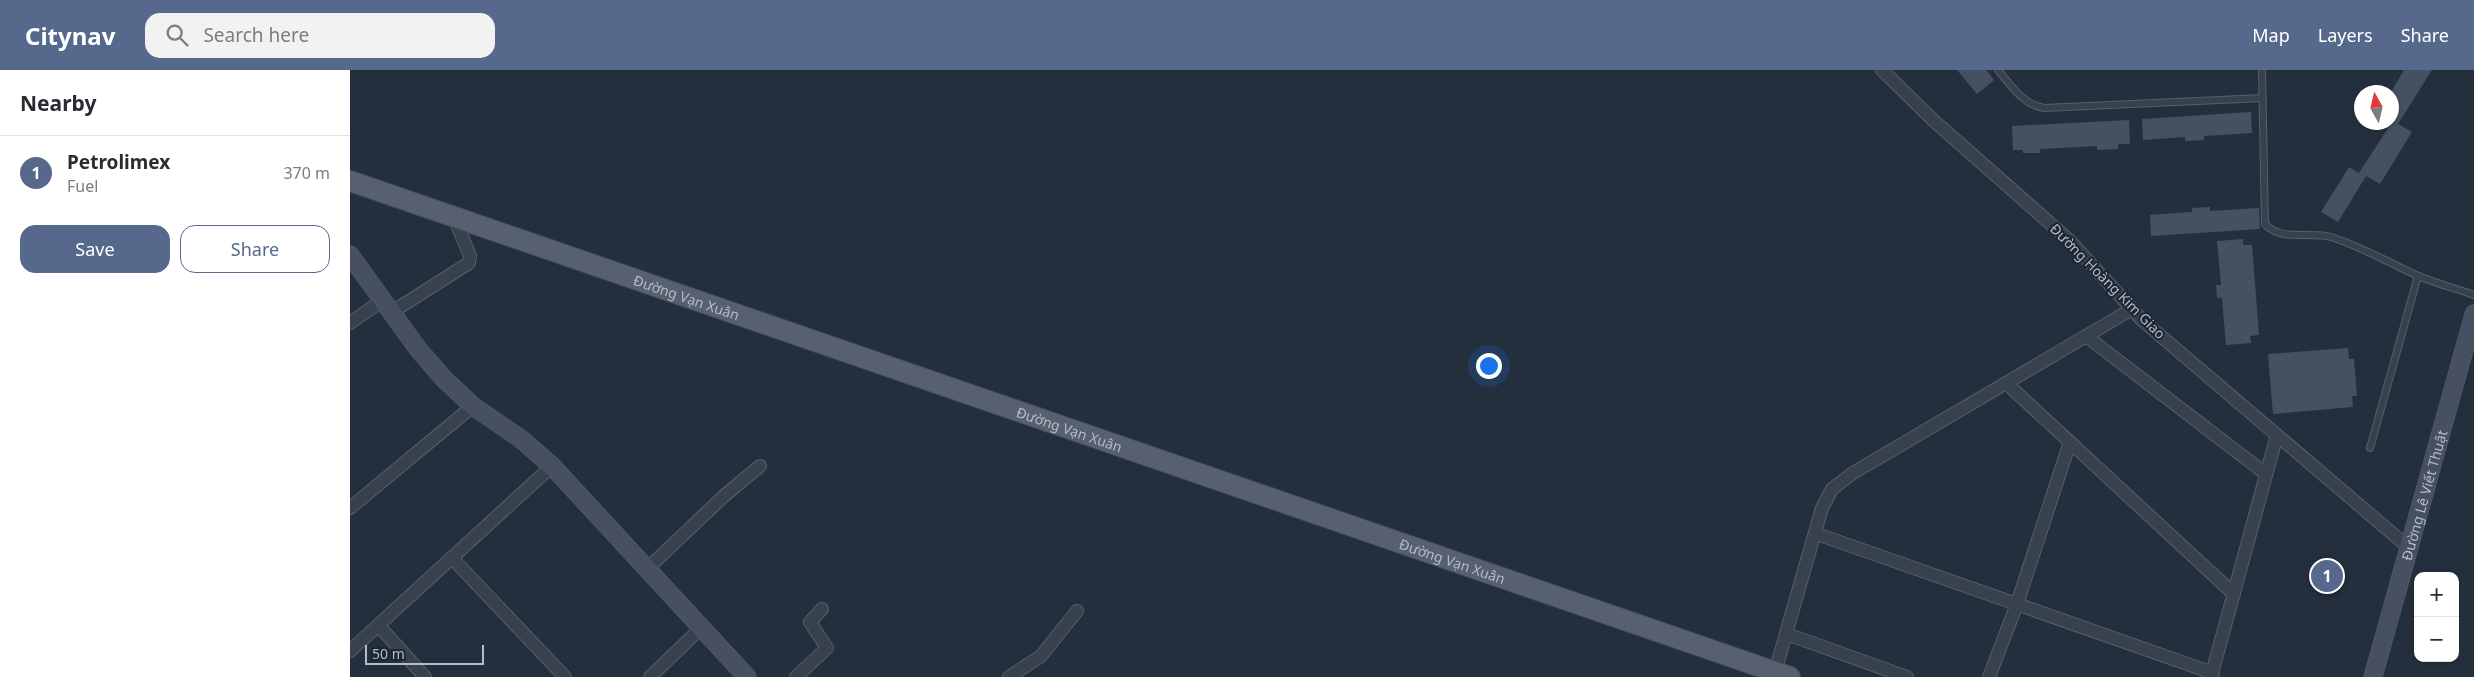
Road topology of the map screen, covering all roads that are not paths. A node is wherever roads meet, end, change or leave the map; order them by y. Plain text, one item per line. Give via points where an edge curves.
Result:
1 (1882, 70) edge
2 (1998, 70) edge
3 (2262, 70) edge
4 (2263, 98) junction
5 (350, 182) edge
6 (454, 217) junction
7 (350, 255) edge
8 (2418, 276) junction
9 (2474, 295) edge
10 (388, 306) junction
11 (2132, 309) junction
12 (2474, 314) edge
13 (350, 323) edge
14 (2086, 336) junction
15 (2470, 341) edge
16 (2006, 383) junction
17 (474, 406) junction
18 (2277, 435) junction
19 (2070, 442) junction
20 (2370, 448) dead end
21 (552, 466) junction
22 (760, 466) dead end
23 (2266, 474) junction
24 (350, 508) edge
25 (1817, 534) junction
26 (2408, 546) junction
27 (452, 558) junction
28 (647, 569) junction
29 (2234, 594) junction
30 (2017, 604) junction
31 (822, 609) dead end
32 (1078, 611) dead end
33 (379, 626) junction
34 (701, 628) junction
35 (1787, 634) junction
36 (350, 651) edge
37 (1782, 674) edge
38 (2212, 675) edge
39 (425, 677) edge
40 (565, 677) edge
41 (650, 677) edge
42 (747, 677) edge
43 (796, 677) edge
44 (1009, 677) edge
45 (1906, 677) edge
46 (1989, 677) edge
47 (2372, 677) edge

1 - 11 street, Đường Hoàng Kim Giao via 1933,120 2070,241
2 - 4 lane via 2023,99 2032,106 2044,108
3 - 4 lane
4 - 8 lane via 2265,224 2278,234 2330,237
5 - 6 main road, Đường Vạn Xuân
6 - 10 street via 470,256 469,263
6 - 37 main road, Đường Vạn Xuân
7 - 10 street
8 - 9 lane
8 - 20 lane
10 - 13 street
10 - 17 street via 431,365
11 - 14 street
11 - 18 street, Đường Hoàng Kim Giao
12 - 15 street, Đường Lê Viết Thuật
14 - 16 street
14 - 23 street
15 - 26 street, Đường Lê Viết Thuật
16 - 19 street
16 - 25 street via 1853,473 1832,489 1822,508
17 - 21 street
17 - 24 street
18 - 23 street
18 - 26 street, Đường Hoàng Kim Giao
19 - 29 street
19 - 30 street
21 - 27 street
21 - 28 street
22 - 28 street
23 - 29 street
25 - 30 street
25 - 35 street
26 - 47 street, Đường Lê Viết Thuật
27 - 33 street
27 - 40 street
28 - 34 street
29 - 38 street
30 - 38 street
30 - 46 street
31 - 43 street via 810,622 827,648
32 - 44 street via 1041,656
33 - 36 street
33 - 39 street
34 - 41 street
34 - 42 street
35 - 37 street
35 - 45 street

